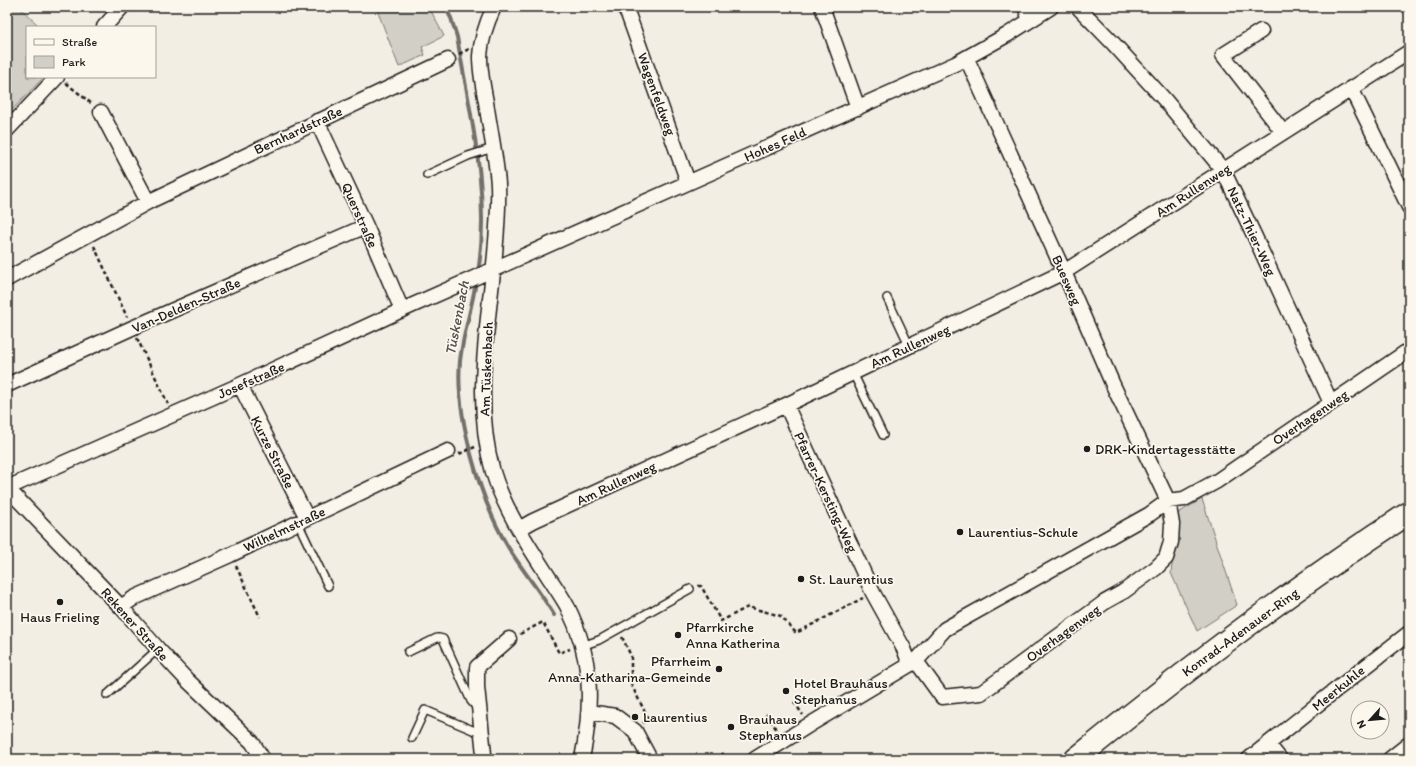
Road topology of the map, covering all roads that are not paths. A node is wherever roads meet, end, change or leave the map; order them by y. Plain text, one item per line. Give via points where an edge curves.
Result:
1 (122, 7) edge
2 (494, 7) edge
3 (624, 7) edge
4 (822, 7) edge
5 (1025, 7) edge
6 (1051, 7) edge
7 (1078, 7) edge
8 (1030, 20) junction
9 (105, 26) edge
10 (1261, 31) dead end
11 (1409, 52) edge
12 (967, 58) junction
13 (448, 60) dead end
14 (61, 79) edge
15 (1351, 88) junction
16 (858, 108) junction
17 (101, 112) road end
18 (317, 121) junction
19 (7, 130) edge
20 (1283, 132) junction
21 (489, 149) junction
22 (1223, 170) junction
23 (427, 175) dead end
24 (688, 182) junction
25 (148, 202) junction
26 (1409, 207) edge
27 (366, 226) junction
28 (491, 271) junction
29 (1064, 272) junction
30 (7, 279) edge
31 (887, 298) dead end
32 (402, 310) junction
33 (910, 347) junction
34 (1409, 350) edge
35 (853, 373) junction
36 (7, 385) edge
37 (240, 385) junction
38 (1331, 403) junction
39 (786, 405) junction
40 (883, 435) dead end
41 (453, 453) road end
42 (7, 488) edge
43 (1168, 501) junction
44 (1409, 513) edge
45 (302, 521) junction
46 (519, 530) junction
47 (328, 586) dead end
48 (690, 589) road end
49 (121, 607) junction
50 (1409, 633) edge
51 (509, 639) road end
52 (582, 646) junction
53 (158, 649) junction
54 (408, 652) dead end
55 (913, 662) junction
56 (107, 695) dead end
57 (480, 712) junction
58 (589, 712) junction
59 (482, 732) junction
60 (412, 738) dead end
61 (1268, 744) junction
62 (1409, 744) edge
63 (263, 759) edge
64 (482, 759) edge
65 (582, 759) edge
66 (650, 759) edge
67 (755, 759) edge
68 (1076, 759) edge
69 (1249, 759) edge
70 (1280, 759) edge
71 (1390, 759) edge

1 - 9 street
2 - 21 street, Am Tüskenbach via 487,22 480,55
3 - 24 street, Wagenfeldweg
4 - 16 street
5 - 8 street
6 - 8 street, Hohes Feld
7 - 22 street, Natz-Thier-Weg via 1164,99
8 - 12 street, Hohes Feld
10 - 20 street via 1223,55
11 - 15 street, Am Rullenweg
12 - 16 street, Hohes Feld
12 - 29 street, Buesweg
13 - 18 street, Bernhardstraße
14 - 19 street
15 - 20 street, Am Rullenweg
15 - 26 street
16 - 24 street, Hohes Feld
17 - 25 street
18 - 25 street, Bernhardstraße
18 - 27 street, Querstraße
20 - 22 street, Am Rullenweg
21 - 23 lane
21 - 28 street, Am Tüskenbach via 498,182 499,208
22 - 29 street, Am Rullenweg
22 - 38 street, Natz-Thier-Weg
24 - 28 street, Hohes Feld
25 - 30 street, Bernhardstraße
27 - 32 street, Querstraße
27 - 36 street, Van-Delden-Straße
28 - 32 street, Josefstraße
28 - 46 street, Am Tüskenbach via 483,397 486,441 496,481
29 - 33 street, Am Rullenweg
29 - 43 street, Buesweg
31 - 33 lane
32 - 37 street, Josefstraße
33 - 35 street, Am Rullenweg
34 - 38 street, Overhagenweg
35 - 39 street, Am Rullenweg
35 - 40 lane
37 - 42 street, Josefstraße
37 - 45 street, Kurze Straße
38 - 43 street, Overhagenweg via 1217,480 1184,499
39 - 46 street, Am Rullenweg via 533,521
39 - 55 street, Pfarrer-Kersting-Weg via 873,593
41 - 45 street, Wilhelmstraße
42 - 49 street, Rekener Straße
43 - 55 street, Overhagenweg via 1150,514 946,629
43 - 55 street, Overhagenweg via 1172,524 1171,536 1166,558 1162,563 1124,592 1105,602 1043,646 981,693 942,698
44 - 68 main road, Konrad-Adenauer-Ring via 1259,616
45 - 47 lane
45 - 49 street, Wilhelmstraße via 134,598
46 - 52 street, Am Tüskenbach via 566,605
48 - 52 lane via 599,640
49 - 53 street, Rekener Straße
50 - 61 street, Meerkuhle
51 - 57 street via 477,667
52 - 58 street, Am Tüskenbach via 589,676
53 - 56 lane
53 - 63 street, Rekener Straße via 252,742
54 - 57 lane via 437,638 443,639 471,700
55 - 67 street, Overhagenweg
57 - 59 street
58 - 65 street, Am Tüskenbach
58 - 66 street via 615,716 635,731
59 - 60 lane via 425,710
59 - 64 street
61 - 69 street, Meerkuhle
61 - 70 street
62 - 71 street

